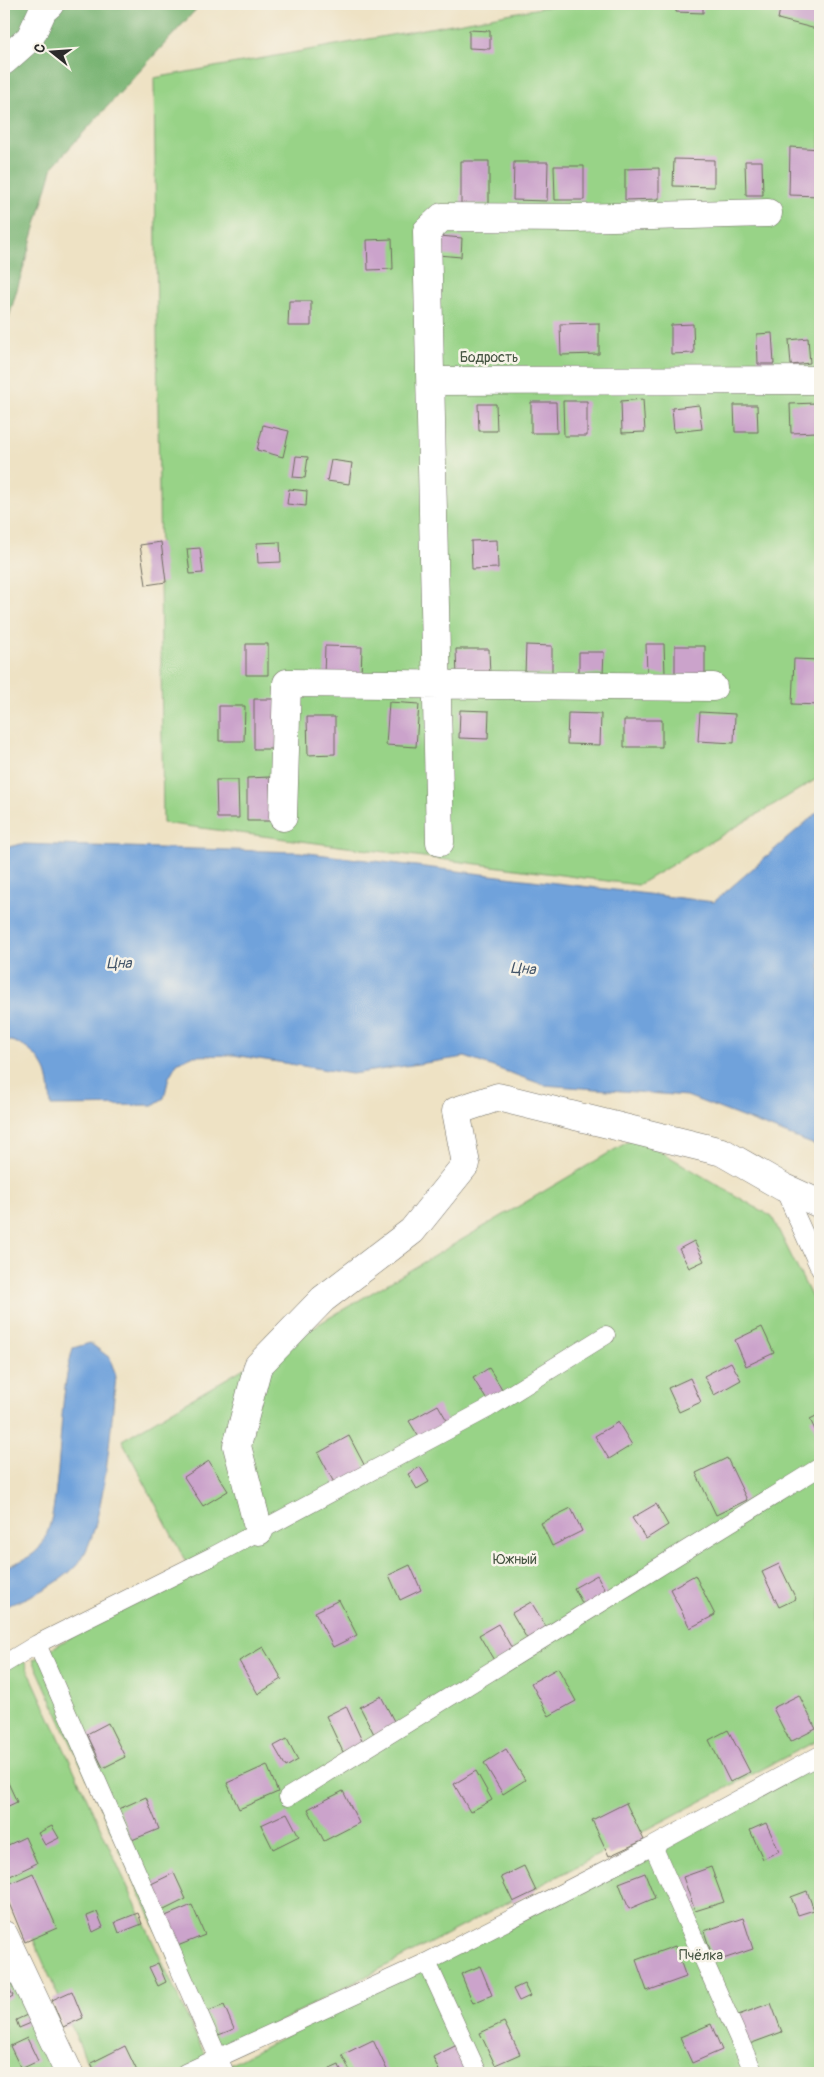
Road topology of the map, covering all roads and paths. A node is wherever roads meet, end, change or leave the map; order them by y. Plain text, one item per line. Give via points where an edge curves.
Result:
1 (50, 4) edge
2 (4, 61) edge
3 (768, 213) dead end
4 (820, 380) edge
5 (431, 381) junction
6 (437, 683) junction
7 (713, 688) dead end
8 (283, 817) dead end
9 (440, 842) dead end
10 (783, 1187) junction
11 (820, 1204) edge
12 (820, 1269) edge
13 (606, 1335) dead end
14 (820, 1467) edge
15 (259, 1532) junction
16 (37, 1644) junction
17 (4, 1664) edge
18 (820, 1755) edge
19 (288, 1797) dead end
20 (654, 1846) junction
21 (4, 1935) edge
22 (427, 1962) junction
23 (221, 2065) edge
24 (69, 2073) edge
25 (185, 2073) edge
26 (478, 2073) edge
27 (754, 2073) edge

1 - 2 street via 43,10 30,38
3 - 5 street via 575,218 442,217 427,231
4 - 5 street
5 - 6 street
6 - 7 street
6 - 8 street via 287,683
6 - 9 street
10 - 11 street
10 - 12 lane
10 - 15 street via 722,1152 498,1097 456,1111 466,1164 412,1231 323,1299 258,1366 237,1446
13 - 15 lane via 487,1409
14 - 19 lane
15 - 16 lane
16 - 17 lane
16 - 23 lane
18 - 20 lane
20 - 22 lane
20 - 27 lane
21 - 24 street
22 - 23 lane
22 - 26 lane
23 - 25 lane

